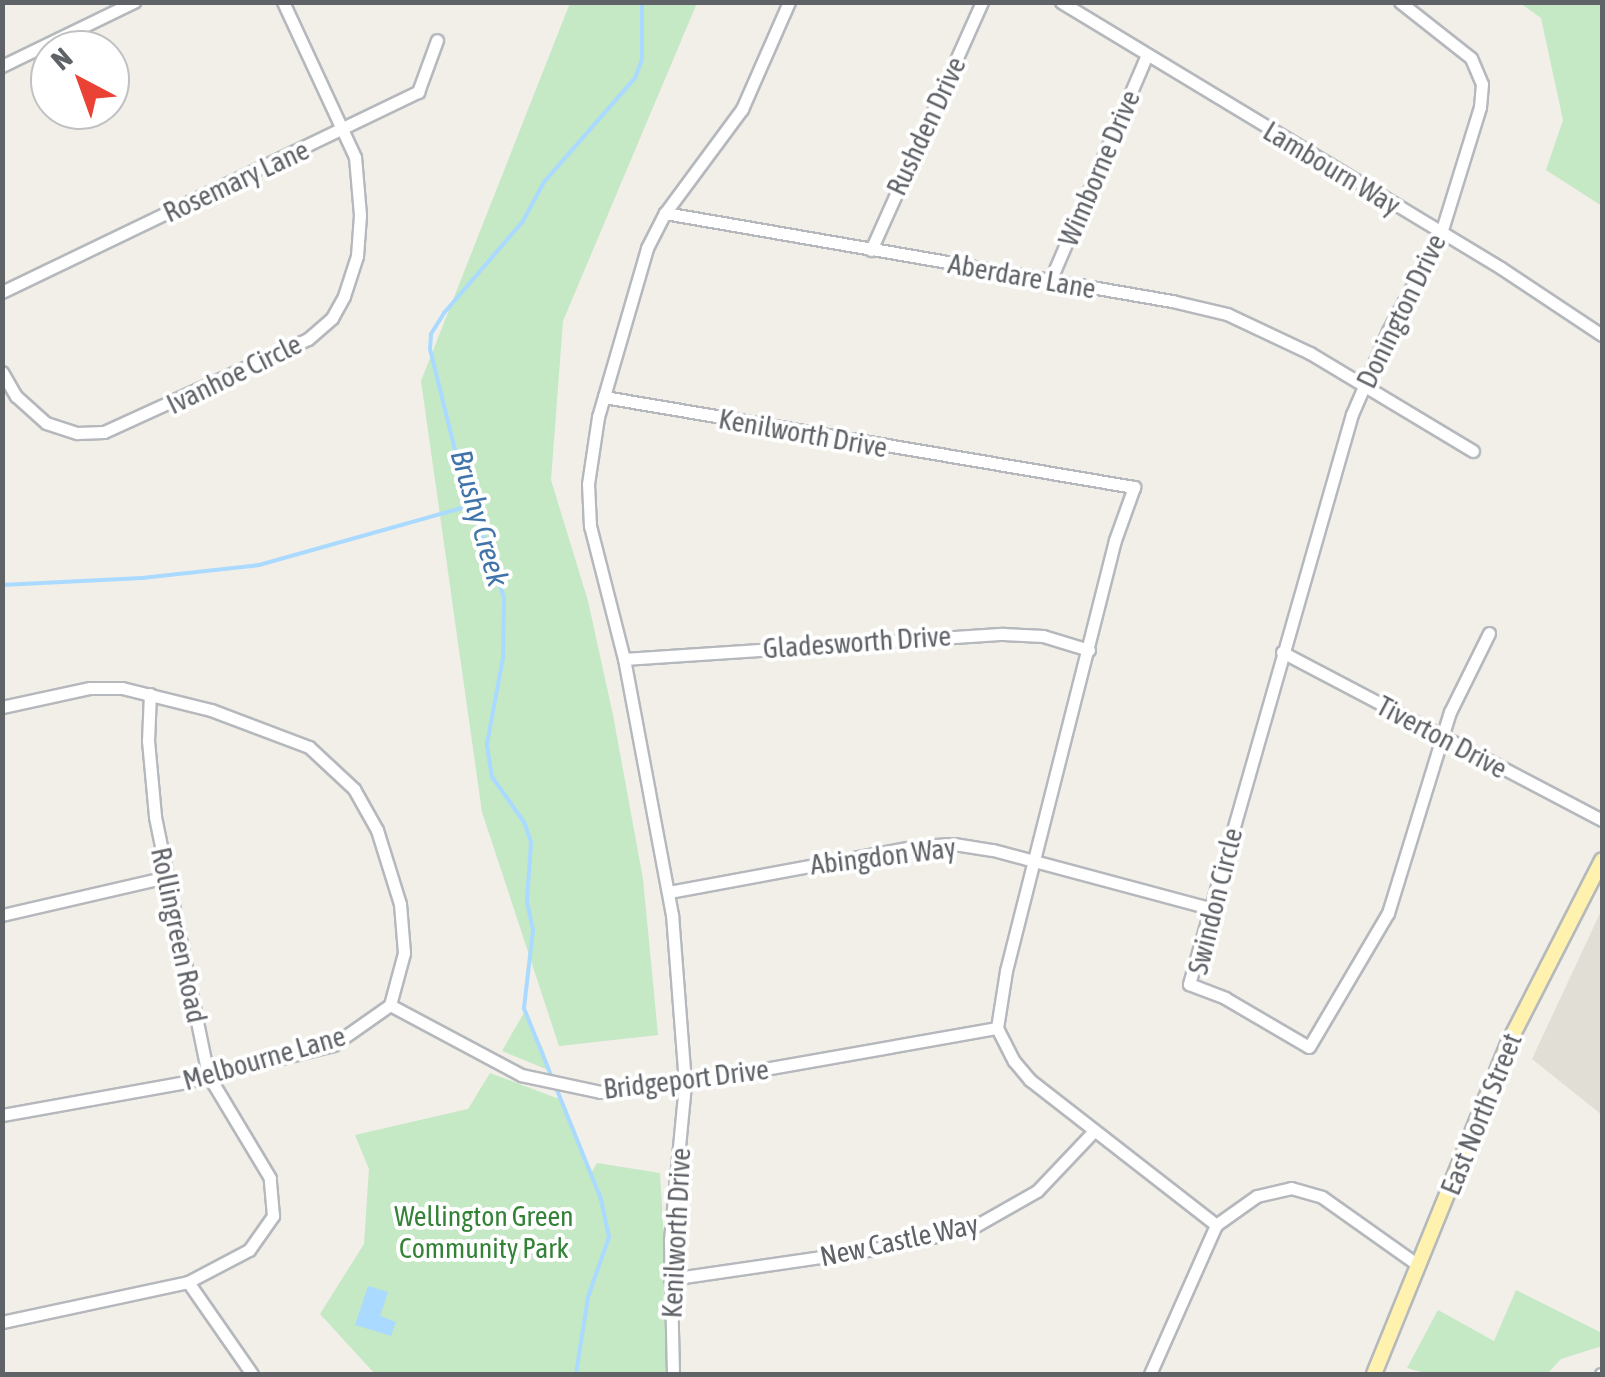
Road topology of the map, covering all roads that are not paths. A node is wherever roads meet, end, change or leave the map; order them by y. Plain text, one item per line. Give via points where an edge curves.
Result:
1 (134, 2) edge
2 (283, 2) edge
3 (790, 2) edge
4 (982, 2) edge
5 (1061, 2) edge
6 (1400, 2) edge
7 (437, 40) dead end
8 (1148, 55) junction
9 (2, 66) edge
10 (344, 130) junction
11 (665, 212) junction
12 (1441, 234) junction
13 (871, 250) junction
14 (1050, 281) junction
15 (2, 292) edge
16 (1602, 334) edge
17 (2, 372) edge
18 (1363, 384) junction
19 (604, 397) junction
20 (1473, 451) dead end
21 (1489, 633) dead end
22 (1089, 650) junction
23 (1282, 652) junction
24 (624, 659) junction
25 (150, 694) junction
26 (2, 708) edge
27 (1442, 736) junction
28 (1602, 820) edge
29 (1034, 860) junction
30 (1602, 860) edge
31 (166, 877) junction
32 (669, 892) junction
33 (1210, 908) junction
34 (2, 915) edge
35 (390, 1004) junction
36 (997, 1028) junction
37 (208, 1075) junction
38 (685, 1084) junction
39 (2, 1116) edge
40 (1094, 1130) junction
41 (1216, 1225) junction
42 (1418, 1266) junction
43 (670, 1279) junction
44 (188, 1282) junction
45 (2, 1322) edge
46 (1380, 1373) edge
47 (252, 1374) edge
48 (673, 1374) edge
49 (1150, 1374) edge

1 - 9 street
2 - 10 street, Ivanhoe Circle
3 - 11 street via 742,108
4 - 13 street, Rushden Drive
5 - 8 street, Lambourn Way
6 - 12 street, Donington Drive via 1467,53 1482,84
7 - 10 street, Rosemary Lane via 418,92
8 - 12 street, Lambourn Way
8 - 14 street, Wimborne Drive
10 - 15 street, Rosemary Lane
10 - 17 street, Ivanhoe Circle via 359,189 357,256 339,306 313,335 104,432 77,433 46,423 16,396
11 - 13 street, Aberdare Lane
11 - 19 street via 641,262
12 - 16 street, Lambourn Way
12 - 18 street, Donington Drive
13 - 14 street, Aberdare Lane
14 - 18 street, Aberdare Lane via 1227,314
18 - 20 street, Aberdare Lane
18 - 23 street, Donington Drive
19 - 22 street, Kenilworth Drive via 1134,488
19 - 24 street, Kenilworth Drive via 592,446 588,510
21 - 27 street
22 - 24 street, Gladesworth Drive via 1043,636 1003,634
22 - 29 street, Kenilworth Drive
23 - 27 street, Tiverton Drive
23 - 33 street, Swindon Circle
24 - 32 street, Kenilworth Drive
25 - 26 street via 102,686
25 - 31 street, Rollingreen Road via 149,778
25 - 35 street via 292,737 354,790 377,830 400,904 403,963
27 - 28 street, Tiverton Drive
27 - 33 street, Swindon Circle via 1388,913 1310,1046 1190,984
29 - 32 street, Abingdon Way via 972,846 928,845
29 - 33 street, Abingdon Way
29 - 36 street, Kenilworth Drive
30 - 42 main road, East North Street via 1509,1042
31 - 34 street
31 - 37 street, Rollingreen Road
32 - 38 street, Kenilworth Drive
35 - 37 street, Melbourne Lane via 333,1044
35 - 38 street, Bridgeport Drive via 534,1078 576,1090
36 - 38 street, Bridgeport Drive
36 - 40 street via 1023,1073
37 - 39 street, Melbourne Lane
37 - 44 street, Rollingreen Road via 267,1170 274,1208 250,1250
38 - 43 street, Kenilworth Drive
40 - 41 street
40 - 43 street, New Castle Way via 1037,1191 970,1229
41 - 42 street via 1257,1196 1298,1189 1322,1197
41 - 49 street
42 - 46 main road, East North Street
43 - 48 street, Kenilworth Drive
44 - 45 street, Rollingreen Road
44 - 47 street

